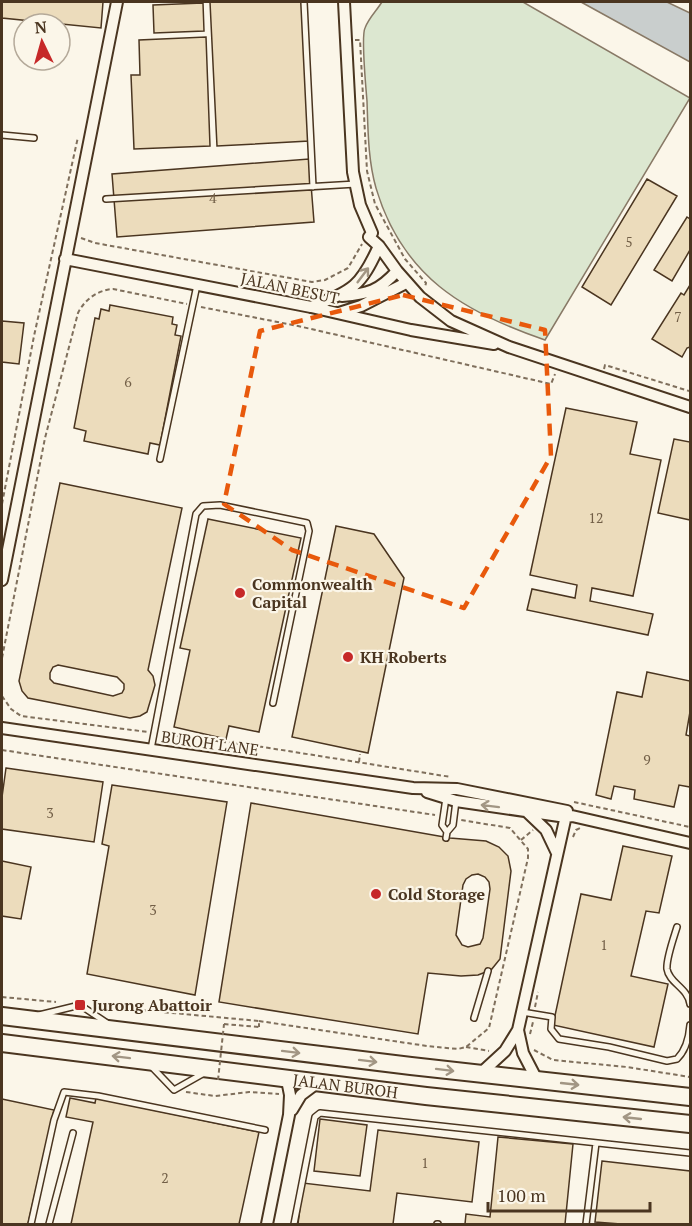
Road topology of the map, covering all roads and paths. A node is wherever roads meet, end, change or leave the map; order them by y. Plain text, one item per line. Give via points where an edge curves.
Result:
1 (117, 2) edge
2 (304, 2) edge
3 (344, 2) edge
4 (346, 40) junction
5 (80, 128) dead end
6 (2, 135) edge
7 (34, 138) dead end
8 (356, 184) junction
9 (313, 187) junction
10 (106, 199) dead end
11 (379, 246) junction
12 (65, 260) junction
13 (397, 271) junction
14 (406, 283) junction
15 (197, 285) junction
16 (339, 296) junction
17 (420, 297) junction
18 (192, 306) junction
19 (311, 307) junction
20 (339, 313) junction
21 (509, 347) junction
22 (558, 363) junction
23 (601, 377) junction
24 (689, 390) edge
25 (690, 406) edge
26 (160, 459) dead end
27 (2, 504) edge
28 (2, 580) edge
29 (2, 658) edge
30 (2, 697) edge
31 (273, 703) dead end
32 (2, 728) edge
33 (155, 733) junction
34 (151, 749) junction
35 (2, 750) edge
36 (360, 754) dead end
37 (359, 762) junction
38 (458, 784) junction
39 (413, 788) junction
40 (451, 800) junction
41 (524, 810) junction
42 (568, 811) junction
43 (443, 817) junction
44 (454, 818) junction
45 (585, 827) dead end
46 (690, 827) edge
47 (573, 838) dead end
48 (690, 843) edge
49 (557, 854) junction
50 (676, 927) dead end
51 (488, 971) dead end
52 (540, 985) dead end
53 (2, 997) edge
54 (58, 1003) dead end
55 (690, 1004) edge
56 (80, 1005) junction
57 (522, 1012) junction
58 (534, 1014) junction
59 (2, 1016) edge
60 (474, 1018) dead end
61 (23, 1019) junction
62 (259, 1021) junction
63 (690, 1025) edge
64 (118, 1030) junction
65 (518, 1030) junction
66 (529, 1040) dead end
67 (2, 1043) edge
68 (534, 1050) dead end
69 (146, 1060) junction
70 (214, 1074) junction
71 (480, 1074) junction
72 (690, 1077) edge
73 (537, 1080) junction
74 (317, 1083) junction
75 (289, 1088) junction
76 (174, 1090) junction
77 (690, 1097) edge
78 (289, 1115) junction
79 (690, 1124) edge
80 (265, 1130) dead end
81 (73, 1133) dead end
82 (596, 1143) junction
83 (690, 1153) edge
84 (32, 1224) edge
85 (49, 1224) edge
86 (267, 1224) edge
87 (294, 1224) edge
88 (586, 1224) edge

1 - 12 street
2 - 9 lane
3 - 4 street, JALAN BESUT
4 - 8 street, JALAN BESUT
4 - 17 path via 360,40 367,171 375,204 405,259 426,283
5 - 27 path
6 - 7 lane
8 - 9 lane
8 - 11 street, JALAN BESUT via 372,233 369,237
9 - 10 lane
11 - 13 street, JALAN BESUT
16 -> 11 street via 366,274
12 - 15 street, JALAN BESUT
12 - 28 street
13 - 14 street, JALAN BESUT
13 - 16 street via 377,289
14 - 17 street, JALAN BESUT
14 - 20 street
15 - 18 lane
15 - 19 street, JALAN BESUT
16 - 19 street
17 - 21 street, JALAN BESUT via 451,321
18 - 22 path via 551,384
18 - 26 lane
18 - 29 path via 105,289 83,304 78,313 45,438
19 - 20 street, JALAN BESUT
20 - 21 street, JALAN BESUT
21 - 22 street, JALAN BESUT
22 - 23 street, JALAN BESUT
23 - 24 path via 605,365
23 - 25 street, JALAN BESUT
30 - 33 path via 21,716
31 - 33 lane via 309,531 307,523 220,505 203,506 196,514
32 - 34 street, BUROH LANE
33 - 34 lane
33 - 37 path
34 - 39 street, BUROH LANE
35 - 43 path
36 - 37 path
37 - 38 path
38 - 39 street
38 - 42 street
39 - 40 street
41 -> 40 street
40 - 43 lane
40 - 44 lane
41 - 42 street
41 - 49 street via 546,830
42 - 46 path
42 - 48 street
42 - 49 street
43 - 44 lane via 446,835
44 - 62 path via 510,828 528,849 489,1028 458,1049
45 - 47 path via 576,830
49 - 57 street
50 - 55 lane via 667,968 670,977 690,998
51 - 60 lane
52 - 58 path
53 - 54 path
56 - 61 lane
56 - 62 path
56 - 64 lane
57 - 58 lane
57 - 65 street
58 - 63 lane via 552,1017 551,1029 559,1039 667,1061 683,1053
58 - 66 path
59 - 61 highway, JALAN BUROH
61 - 64 highway, JALAN BUROH
62 - 70 path, bridge via 259,1027 224,1024
64 -> 71 highway, JALAN BUROH
65 - 71 street via 505,1051
65 - 73 street
69 -> 67 highway, JALAN BUROH
68 - 72 path via 553,1060
69 - 70 highway, JALAN BUROH
69 - 76 lane
70 - 75 highway, JALAN BUROH
70 - 76 lane
71 - 73 highway, JALAN BUROH
73 -> 77 highway, JALAN BUROH
74 - 75 highway, JALAN BUROH
74 - 78 street via 300,1095
79 -> 74 highway, JALAN BUROH
75 - 76 path via 215,1096
75 - 78 street
78 - 86 street
80 - 84 lane via 98,1095 64,1092 54,1120
81 - 85 lane
82 - 83 lane
82 - 87 lane via 320,1113 315,1117
82 - 88 lane

